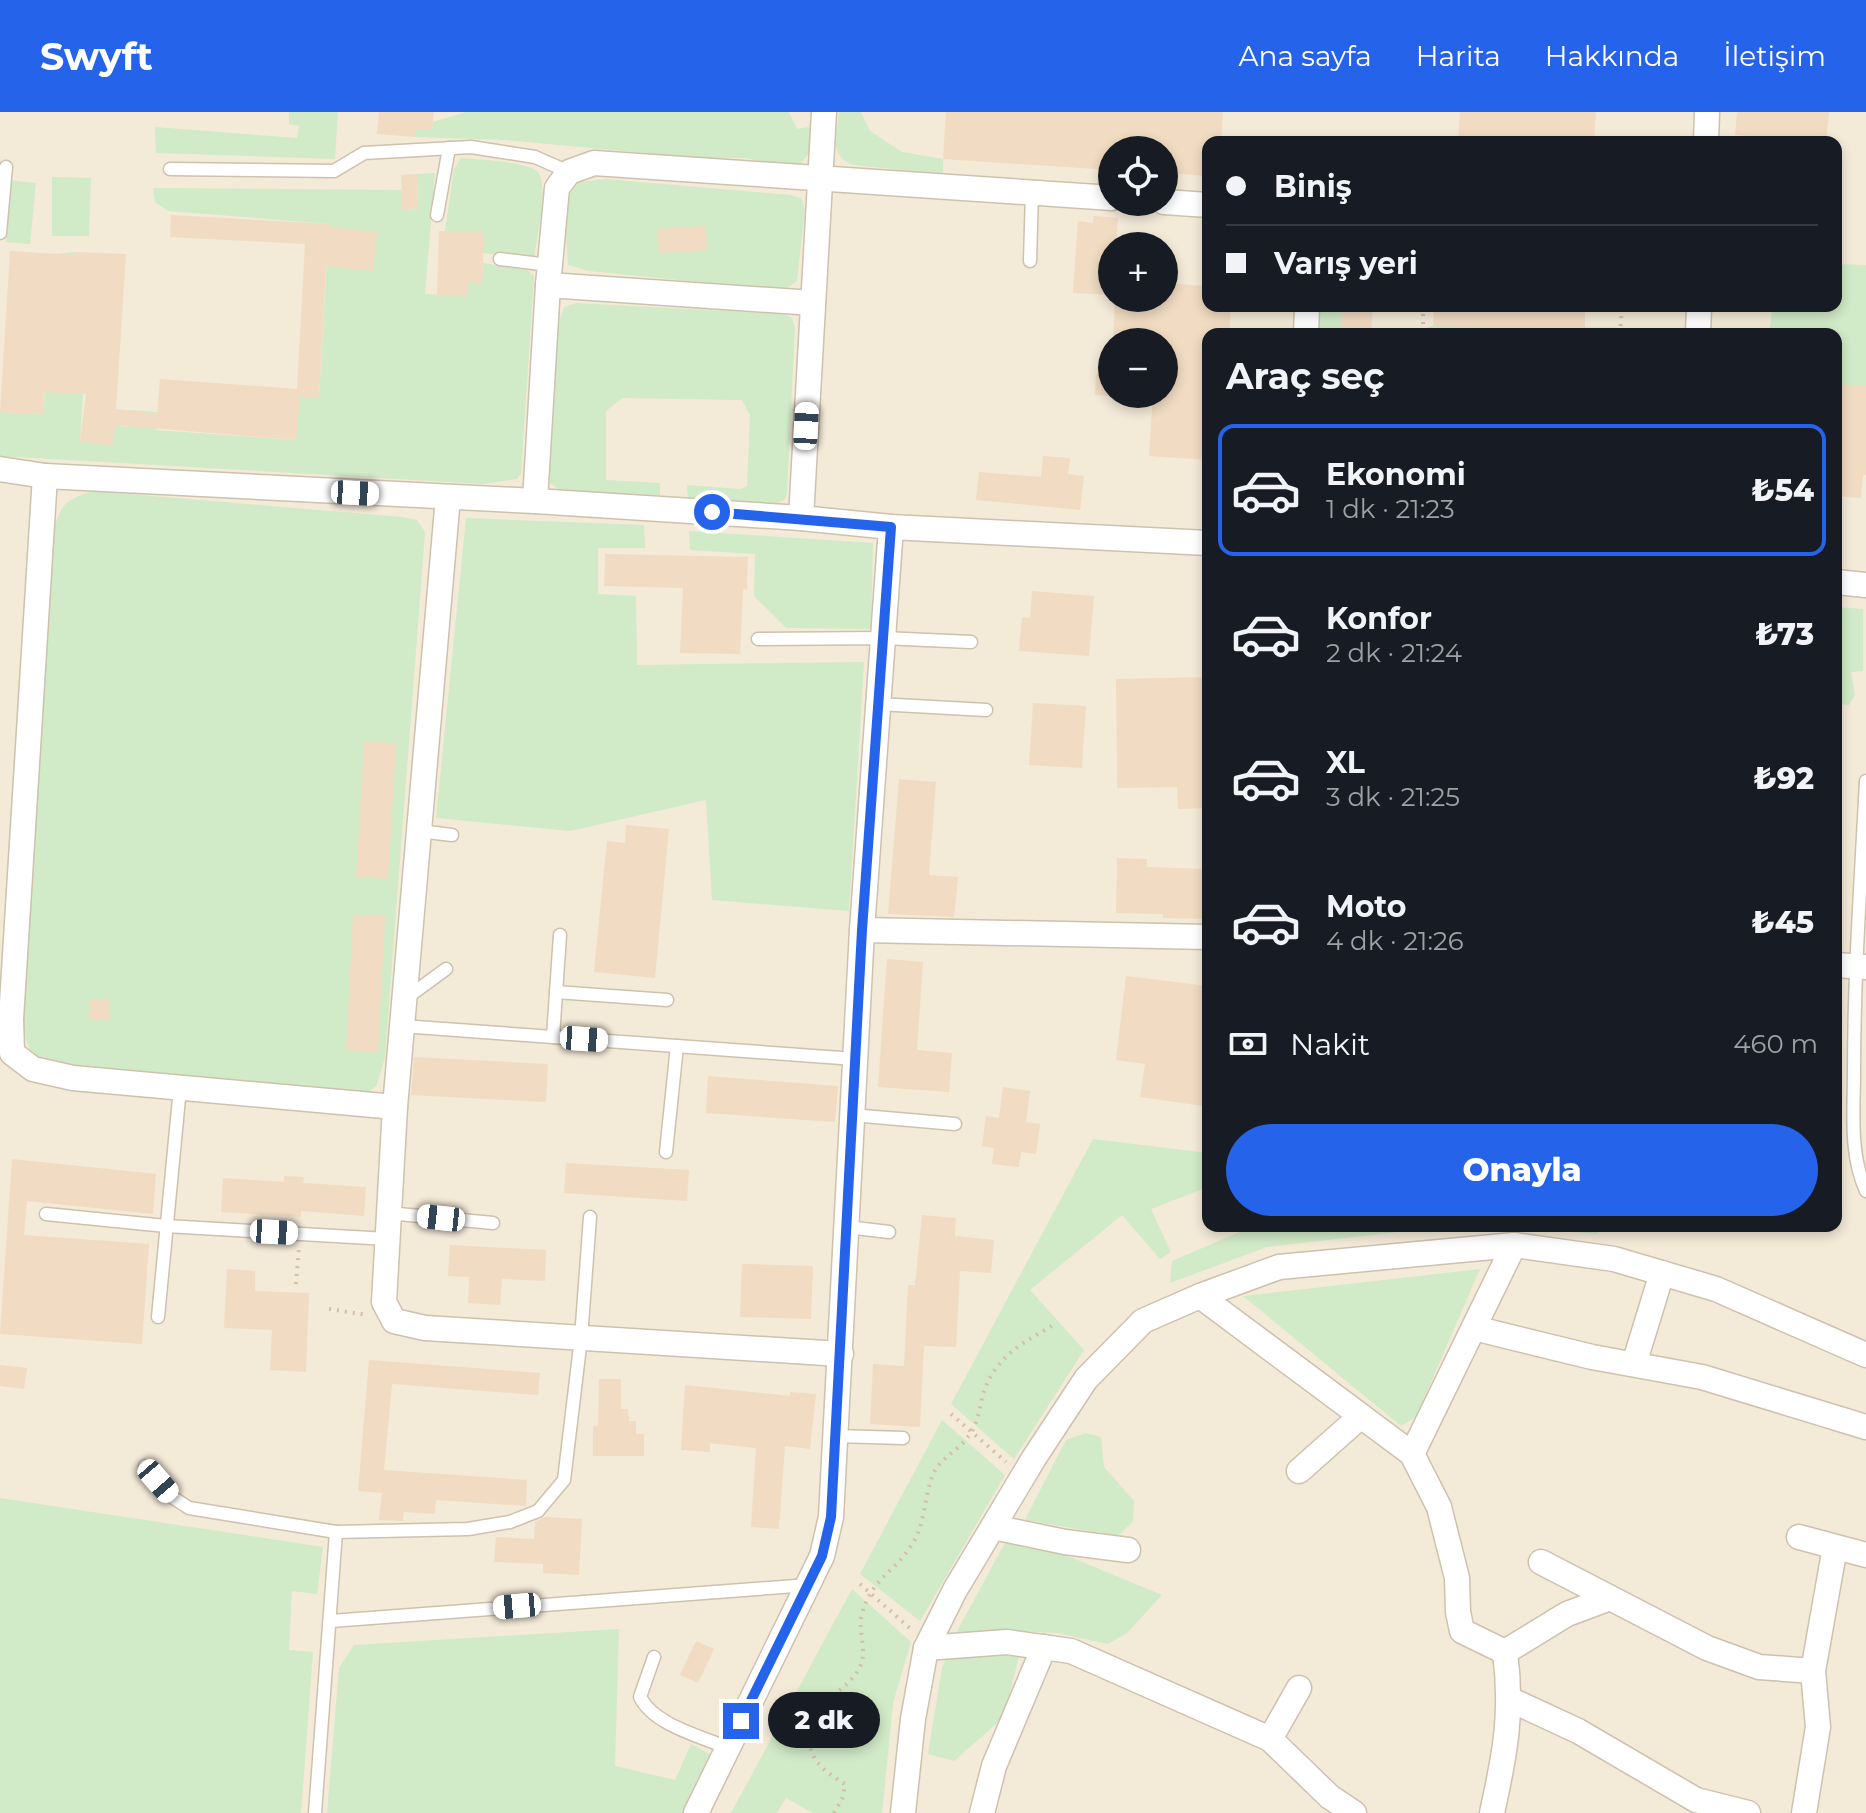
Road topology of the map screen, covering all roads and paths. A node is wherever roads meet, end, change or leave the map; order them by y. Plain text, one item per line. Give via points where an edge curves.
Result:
1 (824, 112) edge
2 (1707, 112) edge
3 (1706, 136) edge
4 (449, 148) junction
5 (6, 167) dead end
6 (170, 169) dead end
7 (569, 172) junction
8 (822, 177) junction
9 (1032, 192) junction
10 (1098, 197) edge
11 (1178, 203) edge
12 (1202, 205) edge
13 (437, 215) dead end
14 (0, 233) edge
15 (500, 259) dead end
16 (1030, 261) dead end
17 (548, 275) junction
18 (813, 303) junction
19 (0, 469) edge
20 (45, 476) junction
21 (448, 497) junction
22 (535, 501) junction
23 (801, 518) junction
24 (891, 527) junction
25 (1202, 543) edge
26 (1842, 583) edge
27 (1866, 585) edge
28 (883, 638) junction
29 (758, 639) dead end
30 (971, 642) dead end
31 (878, 704) junction
32 (986, 710) dead end
33 (1866, 781) edge
34 (417, 817) junction
35 (452, 835) dead end
36 (1864, 852) edge
37 (862, 930) junction
38 (560, 935) dead end
39 (1202, 937) edge
40 (1853, 966) edge
41 (446, 969) dead end
42 (556, 992) junction
43 (405, 999) junction
44 (667, 1000) dead end
45 (402, 1026) junction
46 (553, 1037) junction
47 (677, 1046) junction
48 (6, 1052) edge
49 (855, 1059) junction
50 (180, 1088) junction
51 (395, 1107) junction
52 (852, 1115) junction
53 (955, 1124) dead end
54 (666, 1152) dead end
55 (1866, 1191) edge
56 (388, 1213) junction
57 (46, 1214) dead end
58 (590, 1217) dead end
59 (493, 1223) dead end
60 (166, 1226) junction
61 (847, 1227) junction
62 (889, 1232) dead end
63 (301, 1234) junction
64 (387, 1239) junction
65 (1514, 1245) junction
66 (1662, 1273) junction
67 (296, 1284) dead end
68 (1200, 1296) junction
69 (329, 1309) dead end
70 (391, 1315) junction
71 (158, 1317) dead end
72 (1057, 1323) dead end
73 (1474, 1328) junction
74 (581, 1338) junction
75 (841, 1354) junction
76 (1866, 1355) edge
77 (1634, 1364) junction
78 (951, 1414) dead end
79 (1361, 1416) junction
80 (1866, 1427) edge
81 (971, 1433) junction
82 (836, 1436) junction
83 (903, 1438) dead end
84 (1412, 1454) junction
85 (145, 1466) dead end
86 (1012, 1467) dead end
87 (1299, 1471) dead end
88 (993, 1527) junction
89 (336, 1532) junction
90 (1799, 1537) dead end
91 (1835, 1547) junction
92 (1128, 1550) dead end
93 (1866, 1555) edge
94 (1541, 1562) dead end
95 (860, 1584) dead end
96 (809, 1585) junction
97 (870, 1593) junction
98 (1610, 1598) junction
99 (331, 1621) junction
100 (921, 1641) junction
101 (1044, 1647) junction
102 (1505, 1652) junction
103 (654, 1657) dead end
104 (1813, 1671) junction
105 (1299, 1688) dead end
106 (1509, 1699) junction
107 (1270, 1739) junction
108 (728, 1748) junction
109 (315, 1813) edge
110 (696, 1813) edge
111 (834, 1813) edge
112 (903, 1813) edge
113 (982, 1813) edge
114 (1354, 1813) edge
115 (1492, 1813) edge
116 (1748, 1813) edge
117 (1804, 1813) edge

1 - 8 street
2 - 3 street
4 - 6 lane via 364,153 334,171
4 - 7 lane via 535,157
4 - 13 lane
5 - 14 lane
7 - 8 street via 594,163
7 - 17 street via 557,188
8 - 9 street
8 - 18 street
9 - 10 street
9 - 16 lane
11 - 12 street
15 - 17 lane
17 - 18 street
17 - 22 street
18 - 23 street
19 - 20 street
20 - 21 street
20 - 48 street
21 - 22 street
21 - 34 street
22 - 23 street
23 - 24 street
24 - 25 street
24 - 28 street
26 - 27 street
28 - 29 lane
28 - 30 lane
28 - 31 street
31 - 32 lane
31 - 37 street
33 - 36 lane
34 - 35 lane
34 - 43 street
36 - 40 lane
37 - 39 street
37 - 49 street
38 - 42 lane
40 - 55 lane via 1854,1143
41 - 43 lane
42 - 44 lane
42 - 46 lane
43 - 45 street
45 - 46 lane
45 - 51 street
46 - 47 lane
47 - 49 lane
47 - 54 lane
48 - 50 street via 33,1069 73,1078
49 - 52 street
50 - 51 street
50 - 60 lane
51 - 56 street
52 - 53 lane
52 - 61 street
56 - 59 lane
56 - 64 street
57 - 60 lane
58 - 74 lane
60 - 63 lane
60 - 71 lane
61 - 62 lane
61 - 75 street
63 - 64 lane
63 - 67 path
64 - 70 street via 384,1302
65 - 66 street via 1614,1259
65 - 68 street via 1279,1267
65 - 73 street
66 - 76 street via 1716,1289
66 - 77 street
68 - 79 street
68 - 88 street via 1143,1321 1086,1379
69 - 70 path
70 - 74 street via 394,1321 425,1328
72 - 81 path via 1007,1355 987,1385
73 - 77 street
73 - 84 street
74 - 75 street
74 - 89 lane via 564,1480 538,1511 468,1529
75 - 82 street
77 - 80 street via 1702,1377
78 - 81 path
79 - 84 street
79 - 87 street
81 - 86 path
81 - 97 path via 933,1473 913,1544
82 - 83 lane
82 - 96 street via 831,1517
84 - 102 street via 1439,1507 1457,1578 1462,1631
85 - 89 lane via 189,1508
88 - 92 street
88 - 100 street
89 - 99 lane
90 - 91 street
91 - 93 street
91 - 104 street
94 - 98 street
95 - 97 path
96 - 99 lane
96 - 108 street
97 - 100 path
97 - 111 path via 861,1616 861,1665 812,1719 813,1754 822,1770 845,1784
98 - 102 street via 1567,1614
98 - 104 street via 1707,1648 1759,1667
99 - 109 lane
100 - 101 street
100 - 112 street
101 - 107 street via 1071,1651
101 - 113 street via 994,1766
102 - 106 street
103 - 108 lane via 640,1697 646,1709
104 - 117 street via 1818,1727
105 - 107 street
106 - 115 street via 1508,1741
106 - 116 street via 1578,1731 1696,1800
107 - 114 street
108 - 110 street

